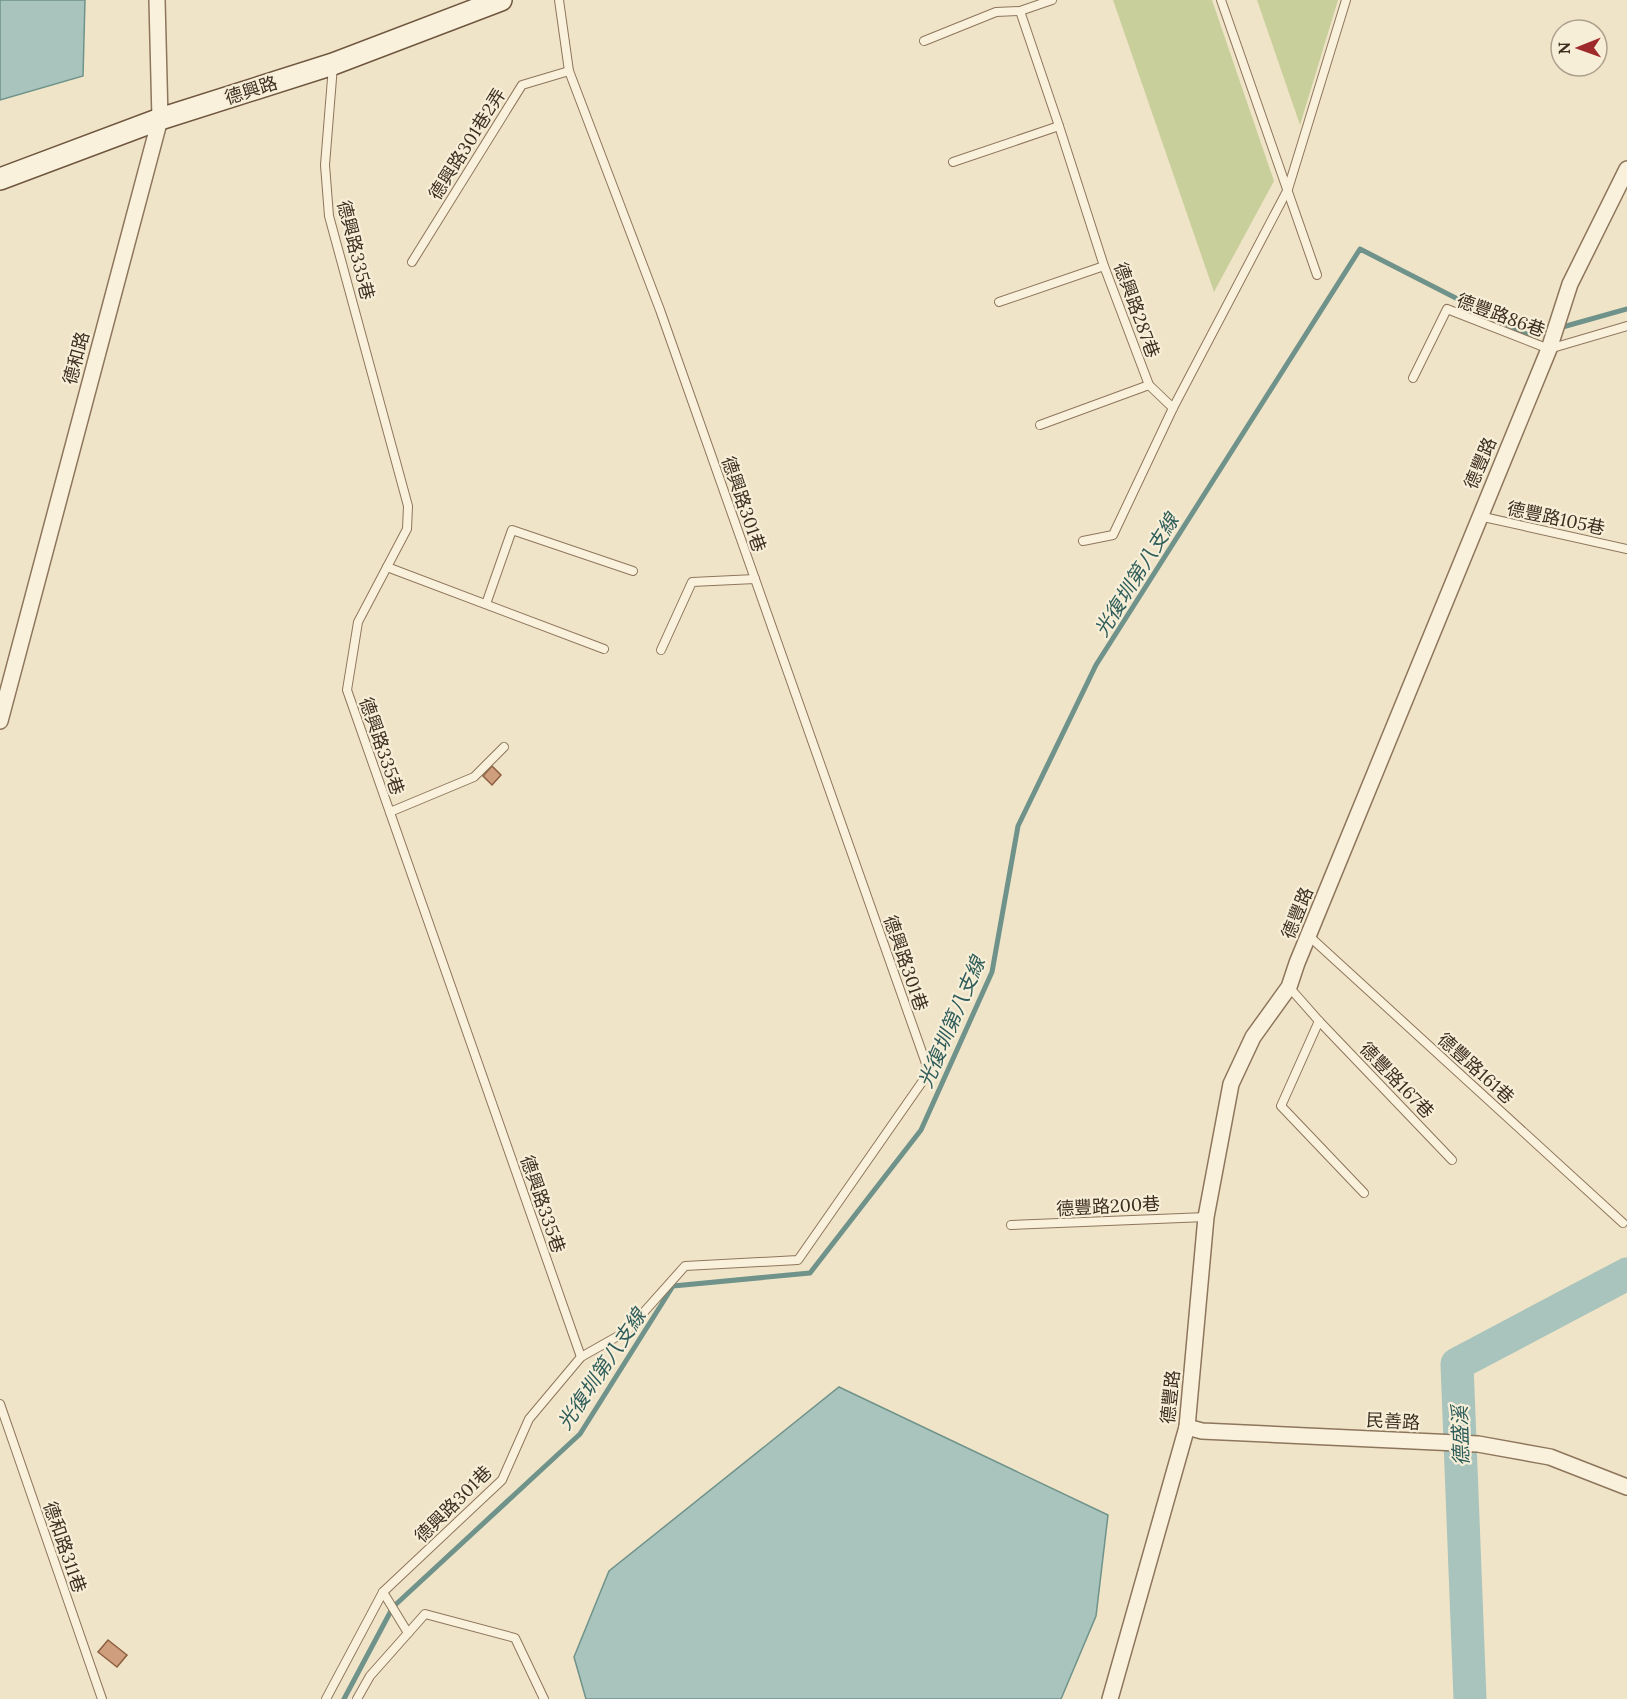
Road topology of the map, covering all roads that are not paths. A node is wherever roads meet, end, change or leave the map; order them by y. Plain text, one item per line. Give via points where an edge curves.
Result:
1 (157, 0) edge
2 (501, 0) edge
3 (559, 0) edge
4 (1052, 0) edge
5 (1221, 0) edge
6 (1346, 0) edge
7 (1020, 11) junction
8 (924, 40) dead end
9 (333, 64) junction
10 (569, 71) junction
11 (159, 119) junction
12 (1059, 126) junction
13 (953, 162) dead end
14 (1627, 169) edge
15 (0, 179) edge
16 (1288, 189) junction
17 (412, 262) dead end
18 (1104, 267) junction
19 (1317, 275) dead end
20 (999, 302) dead end
21 (1627, 326) edge
22 (1549, 349) junction
23 (1413, 378) dead end
24 (1149, 385) junction
25 (1173, 408) junction
26 (1040, 424) dead end
27 (1479, 516) junction
28 (1083, 541) dead end
29 (1627, 549) edge
30 (387, 567) junction
31 (633, 571) dead end
32 (754, 579) junction
33 (486, 604) junction
34 (604, 649) dead end
35 (661, 650) dead end
36 (0, 721) edge
37 (504, 747) dead end
38 (390, 812) junction
39 (1309, 936) junction
40 (1289, 987) junction
41 (1319, 1021) junction
42 (1452, 1160) dead end
43 (1364, 1193) dead end
44 (1206, 1217) junction
45 (1623, 1223) dead end
46 (1011, 1225) dead end
47 (581, 1357) junction
48 (0, 1404) edge
49 (1187, 1427) junction
50 (1627, 1486) edge
51 (384, 1592) junction
52 (408, 1633) junction
53 (102, 1699) edge
54 (326, 1699) edge
55 (357, 1699) edge
56 (544, 1699) edge
57 (1110, 1699) edge

1 - 11 street, 德和路
2 - 9 main road, 德興路
3 - 10 lane, 德興路301巷
4 - 7 lane
5 - 16 lane
6 - 16 lane
7 - 8 lane via 996,12
7 - 12 lane, 德興路287巷
9 - 11 main road, 德興路
9 - 30 lane, 德興路335巷 via 325,165 329,216 408,506 407,529
10 - 17 lane, 德興路301巷2弄 via 522,85
10 - 32 lane, 德興路301巷 via 660,310
11 - 15 main road, 德興路
11 - 36 street, 德和路
12 - 13 lane
12 - 18 lane, 德興路287巷
14 - 22 street, 德豐路 via 1570,284
16 - 19 lane
16 - 25 lane
18 - 20 lane
18 - 24 lane, 德興路287巷
21 - 22 lane
22 - 23 lane, 德豐路86巷 via 1447,309
22 - 27 street, 德豐路
24 - 25 lane, 德興路287巷
24 - 26 lane
25 - 28 lane via 1113,535
27 - 29 lane, 德豐路105巷
27 - 39 street, 德豐路
30 - 33 lane
30 - 38 lane, 德興路335巷 via 358,622 347,690
31 - 33 lane via 512,530
32 - 35 lane via 692,582
32 - 47 lane, 德興路301巷 via 929,1072 798,1260 685,1266 627,1331
33 - 34 lane
37 - 38 lane via 474,777
38 - 47 lane, 德興路335巷
39 - 40 street, 德豐路
39 - 45 lane, 德豐路161巷
40 - 41 lane, 德豐路167巷
40 - 44 street, 德豐路 via 1254,1036 1231,1084
41 - 42 lane, 德豐路167巷
41 - 43 lane via 1281,1106
44 - 46 lane, 德豐路200巷
44 - 49 street, 德豐路
47 - 51 lane, 德興路301巷 via 529,1419 502,1480
48 - 53 lane, 德和路311巷
49 - 50 street, 民善路 via 1202,1431 1478,1444 1550,1457
49 - 57 street, 德豐路
51 - 52 lane
51 - 54 lane, 德興路301巷
52 - 55 lane via 370,1676
52 - 56 lane via 425,1614 515,1638

